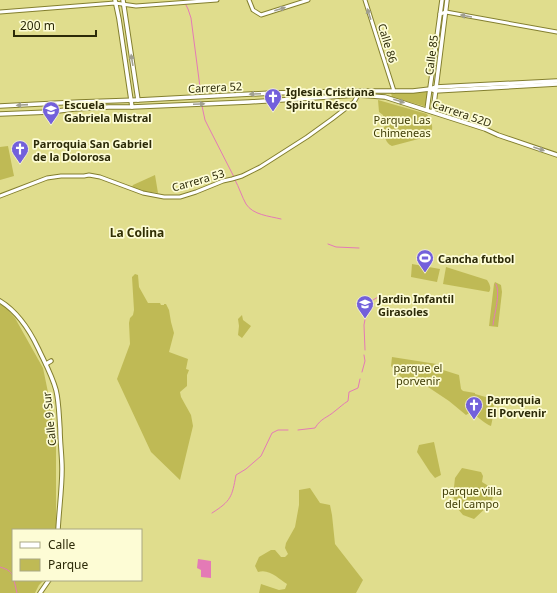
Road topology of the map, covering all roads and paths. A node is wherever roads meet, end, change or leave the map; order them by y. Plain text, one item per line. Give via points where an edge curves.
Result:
1 (217, 0) edge
2 (249, 0) edge
3 (308, 0) edge
4 (365, 0) edge
5 (441, 0) edge
6 (448, 0) edge
7 (115, 1) edge
8 (123, 1) edge
9 (442, 6) junction
10 (0, 12) edge
11 (446, 12) junction
12 (440, 14) junction
13 (557, 32) edge
14 (557, 81) edge
15 (557, 84) edge
16 (430, 89) junction
17 (435, 89) junction
18 (394, 91) junction
19 (358, 95) junction
20 (138, 100) junction
21 (131, 101) junction
22 (0, 106) edge
23 (132, 107) junction
24 (427, 110) junction
25 (433, 112) junction
26 (0, 114) edge
27 (557, 155) edge
28 (0, 196) edge
29 (0, 301) edge
30 (51, 361) dead end
31 (46, 364) junction
32 (58, 529) edge
33 (48, 581) edge
34 (40, 593) edge

1 - 8 street via 136,6
2 -> 3 street via 253,10 260,15
18 -> 4 street, Calle 86
5 - 9 main road, Calle 85
6 - 11 main road, Calle 85
7 - 8 street
7 - 10 street
7 - 21 main road
20 -> 8 main road
9 - 11 main road
9 - 12 main road, Calle 85
11 - 12 street
13 -> 11 street
11 - 17 main road, Calle 85
12 - 16 main road, Calle 85
14 - 17 main road, Carrera 52
15 - 17 main road, Carrera 52
16 - 17 main road, Carrera 52
16 - 18 main road, Carrera 52
16 - 24 main road, Calle 85
17 - 25 main road, Calle 85
18 -> 20 main road, Carrera 52 via 272,93
23 -> 19 main road, Carrera 52
19 -> 24 main road, Carrera 52D via 385,97
19 - 28 street, Carrera 53 via 354,102 307,137 260,167 234,179 180,197 170,198 143,193 92,175 47,178
20 - 21 main road, Carrera 52
21 -> 22 main road, Carrera 52
21 - 23 main road
23 - 26 main road, Carrera 52
24 - 25 main road, Carrera 52D
25 -> 27 main road, Carrera 52D
29 - 31 main road, Calle 9 Sur via 15,312
30 - 31 main road
31 - 32 main road, Calle 9 Sur via 56,391 58,409 62,467
33 - 34 main road

